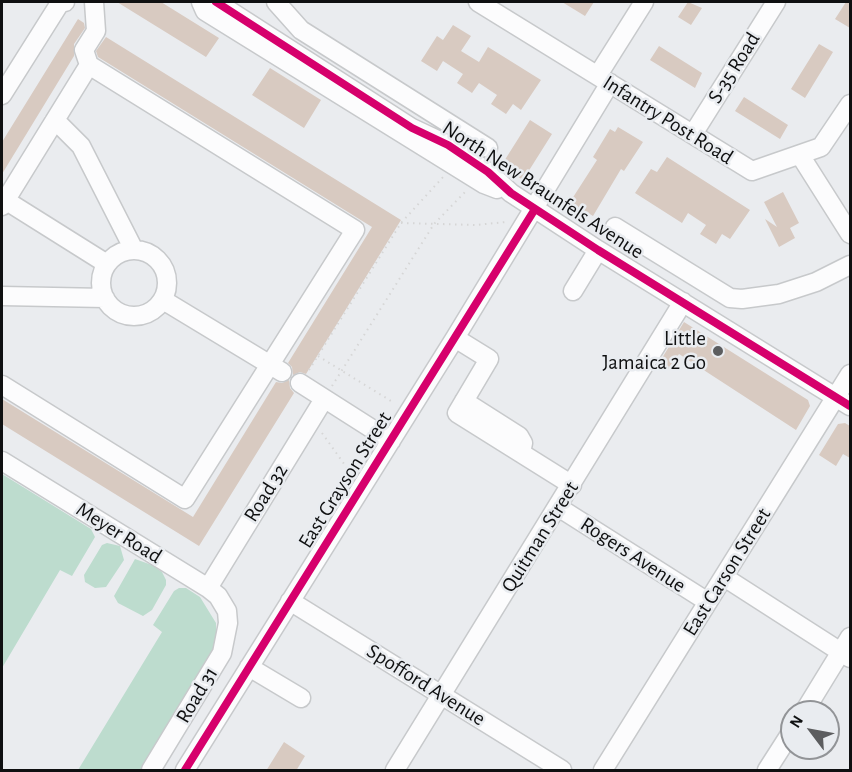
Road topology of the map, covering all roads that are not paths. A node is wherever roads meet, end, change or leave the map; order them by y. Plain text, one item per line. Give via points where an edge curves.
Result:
1 (65, 2) edge
2 (94, 2) edge
3 (201, 2) edge
4 (216, 2) edge
5 (276, 2) edge
6 (478, 2) edge
7 (644, 2) edge
8 (776, 2) edge
9 (505, 8) edge
10 (89, 65) junction
11 (604, 79) junction
12 (342, 88) junction
13 (2, 95) edge
14 (850, 104) edge
15 (55, 120) junction
16 (693, 134) junction
17 (488, 148) dead end
18 (800, 155) junction
19 (3, 203) edge
20 (535, 209) junction
21 (615, 227) dead end
22 (850, 234) edge
23 (135, 250) junction
24 (598, 250) junction
25 (107, 264) junction
26 (850, 265) edge
27 (573, 291) dead end
28 (2, 296) edge
29 (105, 298) junction
30 (163, 300) junction
31 (683, 302) junction
32 (455, 338) junction
33 (276, 368) junction
34 (850, 374) edge
35 (300, 384) road end
36 (2, 385) edge
37 (324, 399) junction
38 (843, 401) edge
39 (391, 441) junction
40 (2, 461) edge
41 (572, 485) junction
42 (558, 507) junction
43 (724, 577) junction
44 (208, 588) junction
45 (290, 601) junction
46 (708, 602) junction
47 (228, 614) joint
48 (847, 649) edge
49 (249, 667) junction
50 (443, 695) junction
51 (301, 698) dead end
52 (812, 700) edge
53 (780, 750) edge
54 (607, 769) edge
55 (151, 771) edge
56 (185, 771) edge
57 (395, 771) edge
58 (562, 771) edge
59 (767, 771) edge

1 - 13 street via 60,3
2 - 10 street via 96,31 84,50
3 - 12 street, North New Braunfels Avenue via 205,11
4 - 12 street, North New Braunfels Avenue
5 - 17 street via 301,30
6 - 9 street, Infantry Post Road
7 - 11 street, East Grayson Street
8 - 16 street, S-35 Road
9 - 11 street, Infantry Post Road
10 - 15 street
10 - 33 street via 355,230
11 - 16 street, Infantry Post Road
11 - 20 street, East Grayson Street
12 - 20 street, North New Braunfels Avenue via 484,184 511,193
14 - 18 street, Infantry Post Road via 827,142
15 - 19 street
15 - 23 street via 81,146
16 - 18 street, Infantry Post Road via 752,171
18 - 22 street
19 - 25 street
20 - 24 street, North New Braunfels Avenue
20 - 32 street, East Grayson Street
21 - 26 street via 730,298 779,294
23 - 25 street via 116,256
23 - 30 street via 150,254 161,264 167,278
24 - 27 street
24 - 31 street, North New Braunfels Avenue
25 - 29 street via 101,284
28 - 29 street
29 - 30 street via 115,310 129,316 152,311
30 - 33 street
31 - 38 street, North New Braunfels Avenue
31 - 41 street, Quitman Street
32 - 39 street, East Grayson Street
32 - 41 street via 489,359 457,413
33 - 36 street via 185,499
34 - 38 street, East Carson Street
35 - 37 street
37 - 39 street
37 - 44 street, Road 32
38 - 43 street, East Carson Street
39 - 45 street, East Grayson Street
40 - 44 street, Meyer Road
41 - 42 street, Quitman Street
42 - 46 street, Rogers Avenue
42 - 50 street, Quitman Street
43 - 46 street, East Carson Street
43 - 48 street
44 - 47 street, Meyer Road via 218,596
45 - 49 street, East Grayson Street
45 - 50 street, Spofford Avenue
46 - 54 street, East Carson Street
47 - 55 street, Road 31 via 222,652
48 - 52 street
49 - 51 street
49 - 56 street, East Grayson Street
50 - 57 street, Quitman Street
50 - 58 street, Spofford Avenue
53 - 59 street

